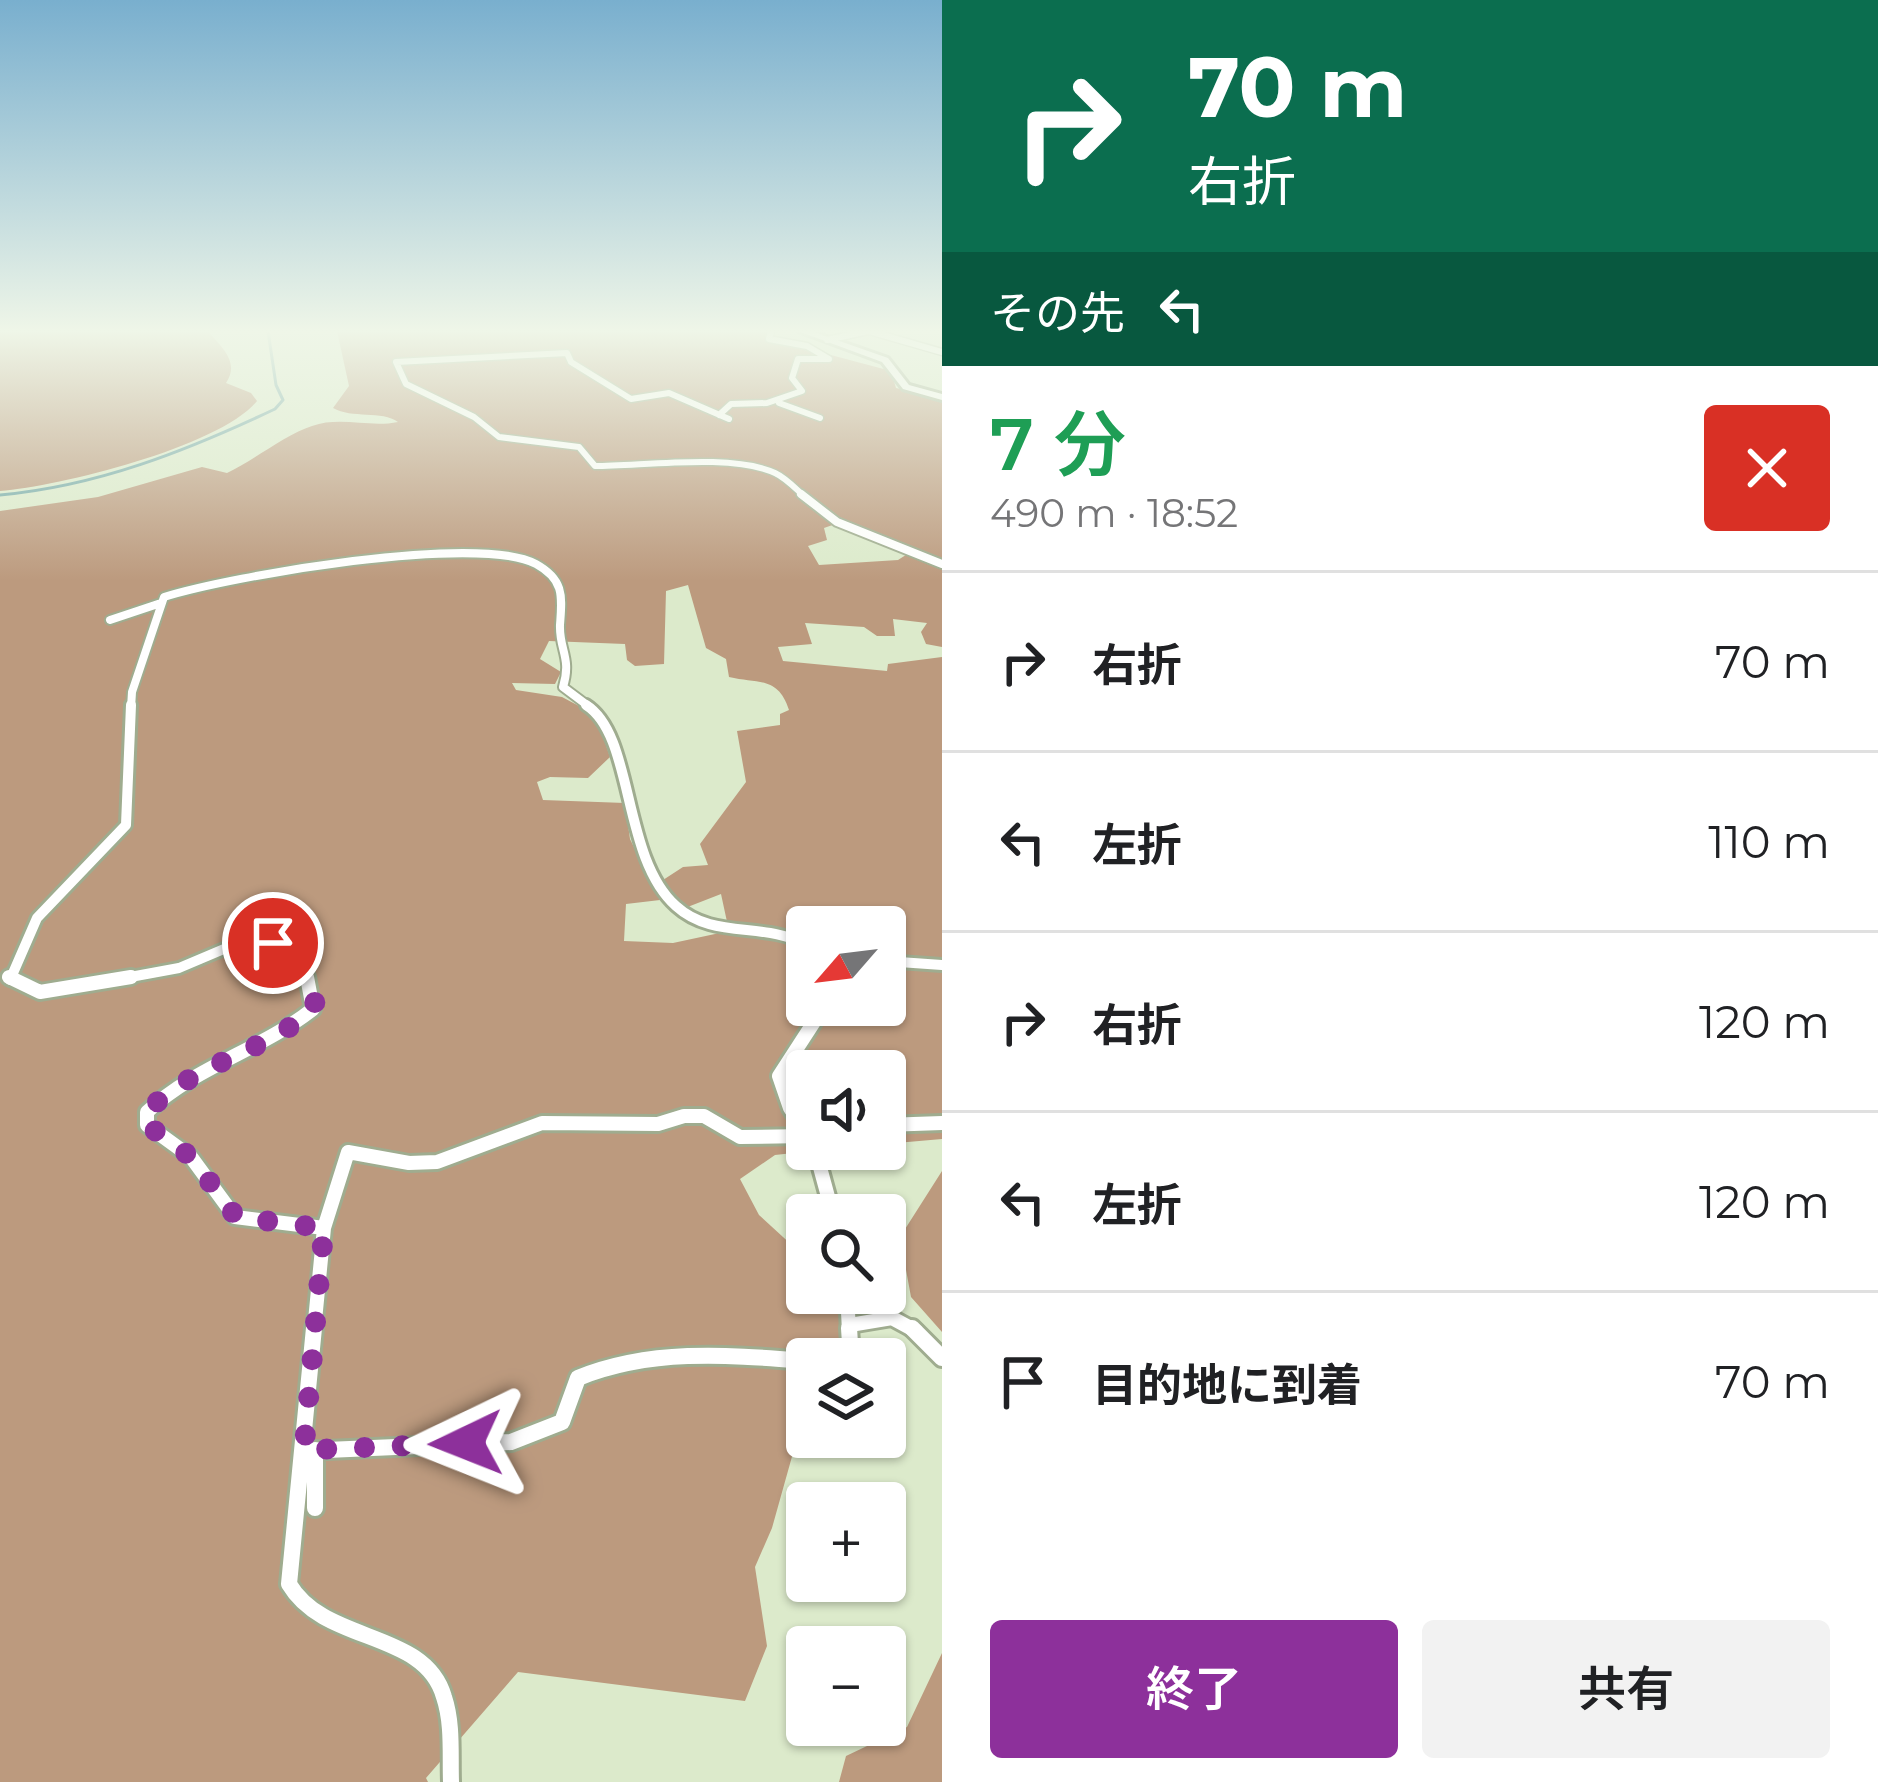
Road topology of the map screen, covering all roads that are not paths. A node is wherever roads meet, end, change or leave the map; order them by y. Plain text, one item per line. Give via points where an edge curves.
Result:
1 (468, 414) edge
2 (810, 414) edge
3 (719, 415) edge
4 (820, 418) dead end
5 (730, 419) dead end
6 (942, 564) edge
7 (161, 603) junction
8 (110, 620) dead end
9 (786, 934) edge
10 (906, 962) edge
11 (942, 964) edge
12 (813, 1026) edge
13 (792, 1050) edge
14 (786, 1054) edge
15 (786, 1105) edge
16 (942, 1123) edge
17 (906, 1124) edge
18 (786, 1136) edge
19 (324, 1228) junction
20 (849, 1314) edge
21 (850, 1325) junction
22 (850, 1338) edge
23 (942, 1358) edge
24 (786, 1361) edge
25 (309, 1450) junction
26 (315, 1508) dead end
27 (451, 1782) edge

1 - 6 street via 499,437 579,447 595,466 736,465 777,474 837,522
2 - 4 street
3 - 5 street
7 - 8 street
7 - 9 street via 214,584 351,566 506,555 527,561 566,592 560,626 570,665 563,687 602,715 630,798 633,834 663,895 706,926
7 - 19 street via 131,692 126,825 38,918 8,979 40,992 179,968 257,935 273,943 311,981 314,1009 187,1079 147,1112 147,1125 191,1157 236,1217
10 - 11 street
12 - 13 street
14 - 15 street via 778,1068
16 - 17 street
18 - 19 street via 740,1137 704,1116 684,1116 658,1124 542,1123 437,1162 348,1152
19 - 25 street
20 - 21 street
21 - 22 street
21 - 23 street via 897,1316
24 - 25 street via 606,1364 578,1378 562,1422 536,1436
25 - 26 street
25 - 27 street via 290,1584 295,1601 427,1666 444,1693

